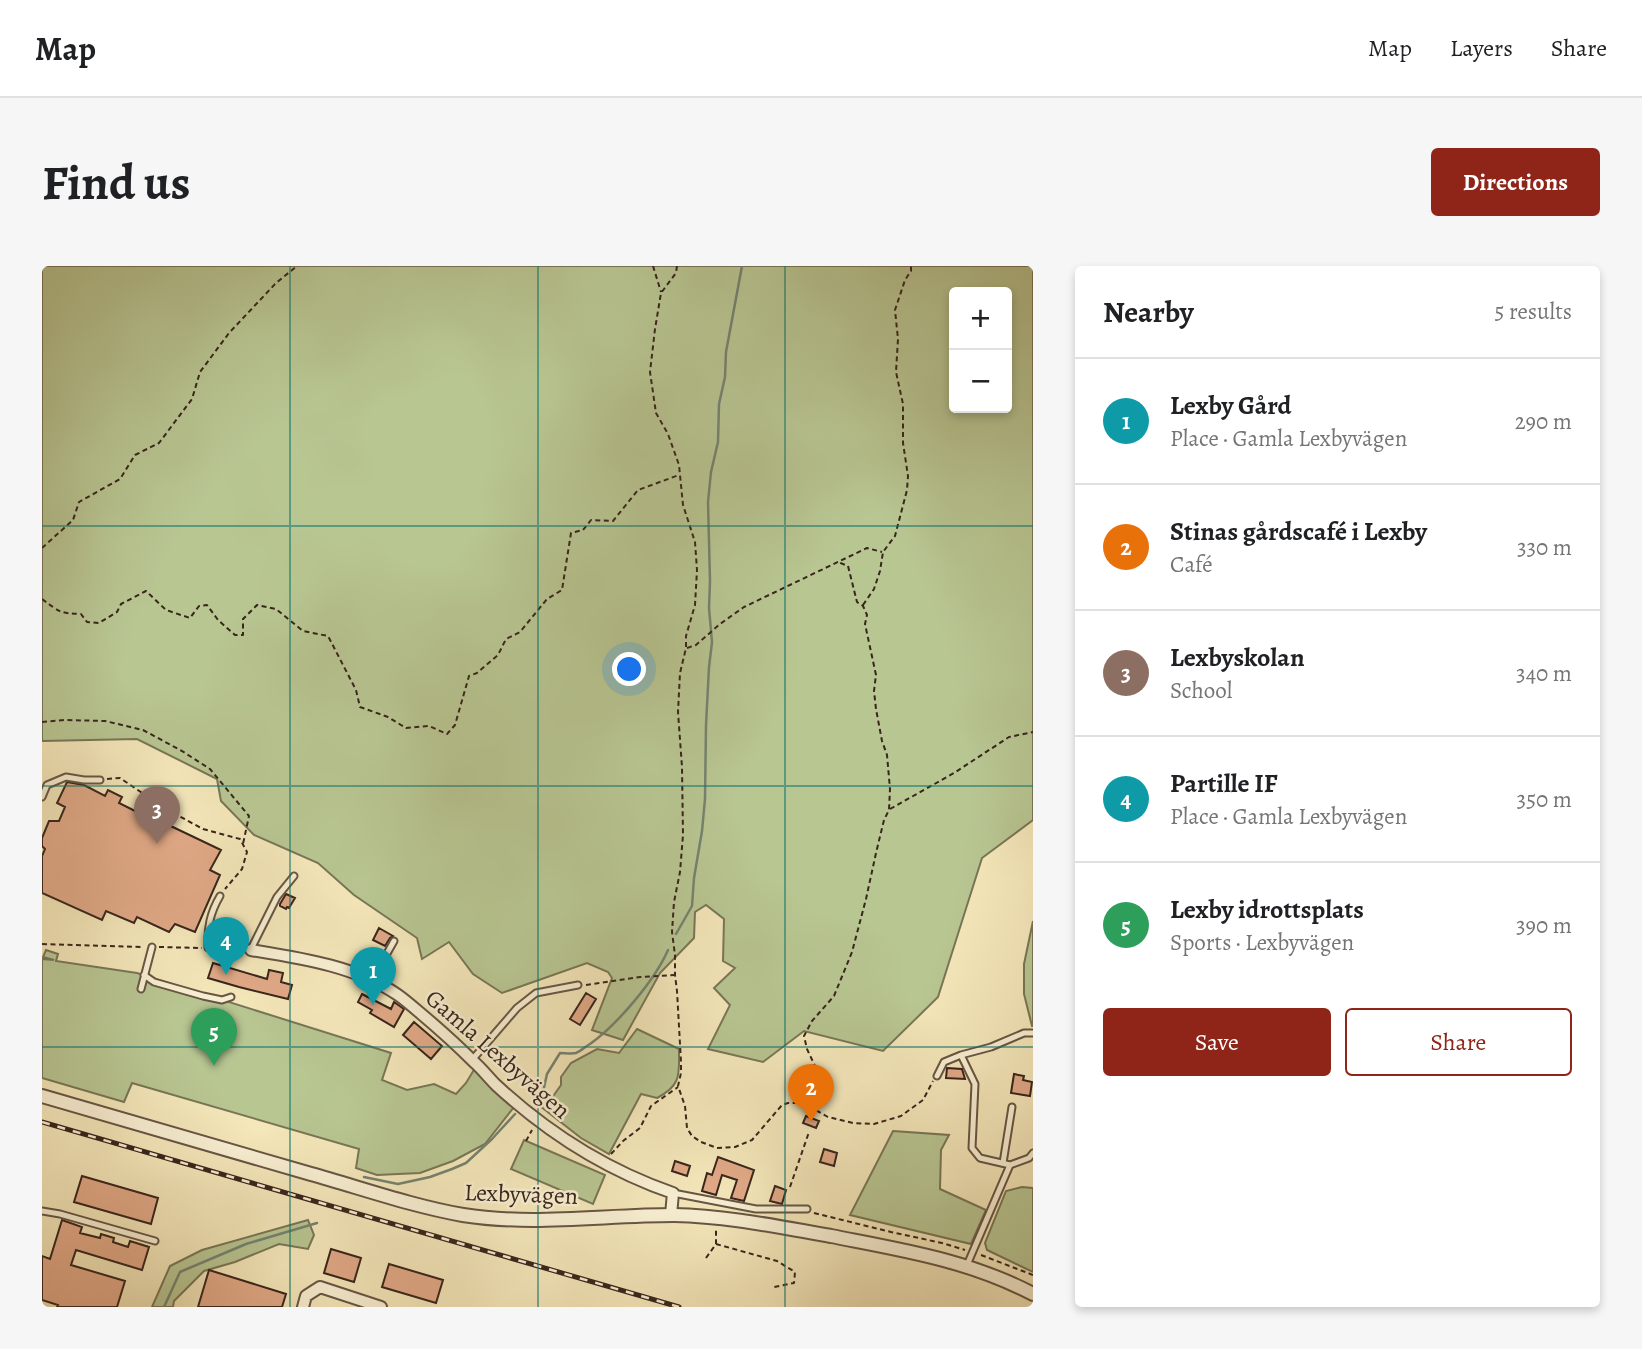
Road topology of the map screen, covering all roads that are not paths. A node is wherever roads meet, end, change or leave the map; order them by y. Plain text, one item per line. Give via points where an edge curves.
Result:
1 (100, 780) road end
2 (45, 783) edge
3 (42, 797) edge
4 (294, 876) dead end
5 (219, 896) road end
6 (394, 941) dead end
7 (152, 947) dead end
8 (208, 948) dead end
9 (251, 950) joint
10 (145, 975) junction
11 (372, 980) junction
12 (578, 985) road end
13 (141, 989) dead end
14 (231, 997) dead end
15 (1033, 1033) edge
16 (961, 1055) junction
17 (472, 1060) junction
18 (937, 1076) road end
19 (42, 1096) edge
20 (1012, 1107) dead end
21 (1033, 1153) edge
22 (1006, 1164) junction
23 (673, 1193) junction
24 (807, 1209) road end
25 (42, 1211) edge
26 (671, 1215) junction
27 (155, 1241) dead end
28 (967, 1265) junction
29 (1033, 1294) edge
30 (303, 1307) edge
31 (381, 1307) edge

1 - 2 lane via 66,777
2 - 3 lane
4 - 9 lane via 277,897
5 - 8 lane via 208,925
6 - 11 lane
7 - 10 lane
9 - 11 street, Gamla Lexbyvägen via 298,958
10 - 13 lane
10 - 14 lane via 154,982 203,996
11 - 17 street, Gamla Lexbyvägen via 398,995
12 - 17 lane via 536,993
15 - 16 lane via 1024,1032
16 - 18 lane via 944,1062
16 - 22 lane via 975,1084 972,1148 980,1158
17 - 23 street, Gamla Lexbyvägen via 537,1119 605,1165
19 - 26 street, Lexbyvägen via 463,1215 517,1220
20 - 22 lane
21 - 22 lane
22 - 28 lane
23 - 24 lane via 756,1209
23 - 26 street
25 - 27 lane
26 - 28 street, Lexbyvägen via 792,1229
28 - 29 street, Lexbyvägen
30 - 31 street via 306,1296 320,1287

